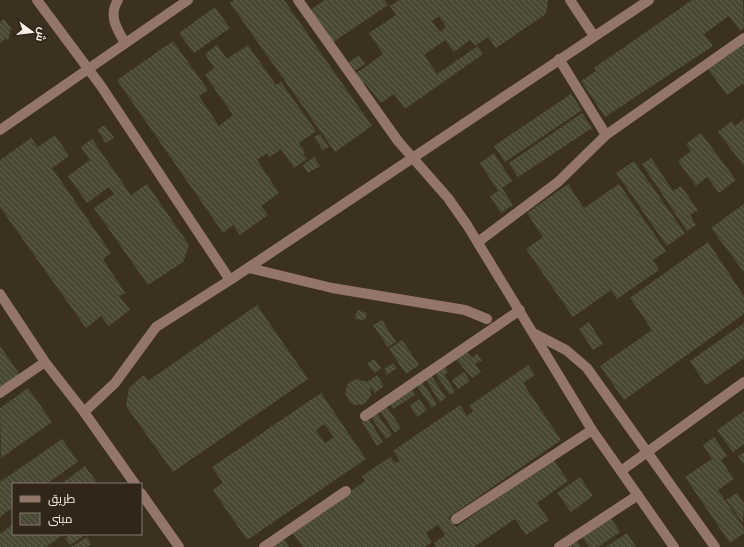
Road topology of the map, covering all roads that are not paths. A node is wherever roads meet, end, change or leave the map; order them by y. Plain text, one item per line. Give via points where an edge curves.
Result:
1 (118, 0) edge
2 (188, 0) edge
3 (298, 0) edge
4 (570, 0) edge
5 (649, 0) edge
6 (40, 1) edge
7 (594, 36) junction
8 (744, 38) edge
9 (125, 43) junction
10 (559, 59) junction
11 (87, 70) junction
12 (0, 130) edge
13 (606, 135) junction
14 (412, 157) junction
15 (478, 242) junction
16 (248, 268) junction
17 (230, 280) junction
18 (0, 294) edge
19 (520, 310) junction
20 (487, 319) dead end
21 (534, 334) junction
22 (45, 362) junction
23 (744, 382) edge
24 (0, 393) edge
25 (84, 412) junction
26 (365, 416) dead end
27 (592, 430) junction
28 (646, 451) junction
29 (621, 471) junction
30 (133, 483) edge
31 (346, 491) dead end
32 (142, 494) edge
33 (638, 495) junction
34 (456, 520) dead end
35 (179, 547) edge
36 (264, 547) edge
37 (559, 547) edge
38 (674, 547) edge
39 (715, 547) edge

1 - 9 street via 113,18
2 - 9 street
3 - 14 street
4 - 7 street
5 - 7 street
6 - 11 street
7 - 10 street
8 - 13 street
9 - 11 street
10 - 13 street
10 - 14 street
11 - 12 street
11 - 17 street
13 - 15 street via 558,182
14 - 15 street via 448,198
14 - 16 street
15 - 19 street
16 - 17 street
16 - 20 street via 332,288 465,310
17 - 25 street via 156,328 115,383
18 - 22 street
19 - 21 street
19 - 26 street
21 - 27 street
21 - 28 street via 566,350 587,368
22 - 24 street
22 - 25 street
23 - 28 street
25 - 30 street
27 - 29 street
27 - 34 street
28 - 29 street
28 - 39 street
29 - 33 street
31 - 36 street
32 - 35 street
33 - 37 street
33 - 38 street

